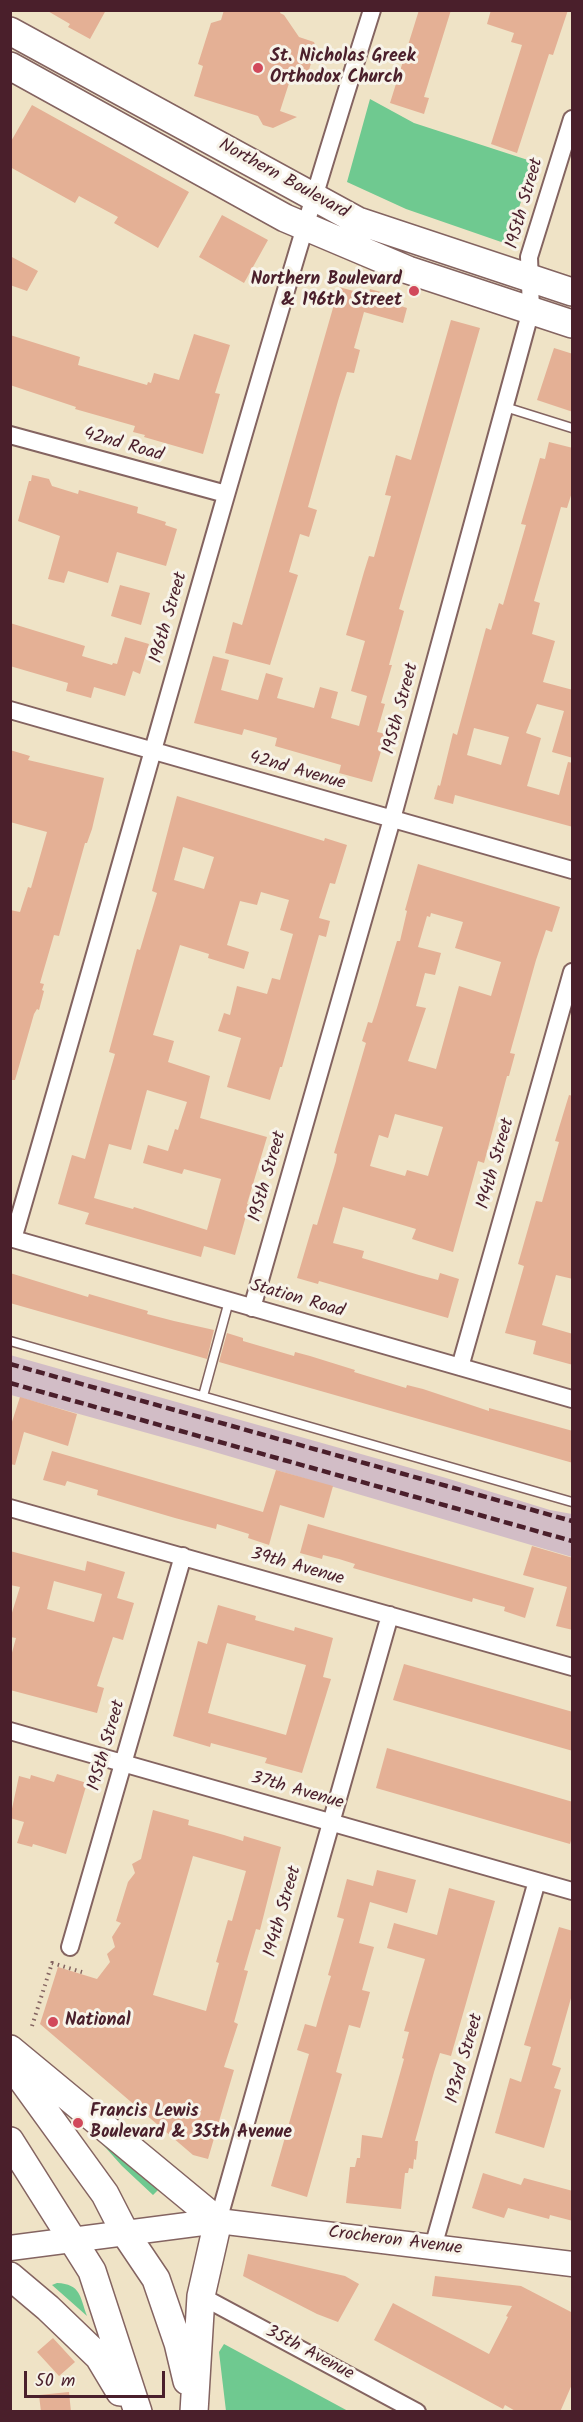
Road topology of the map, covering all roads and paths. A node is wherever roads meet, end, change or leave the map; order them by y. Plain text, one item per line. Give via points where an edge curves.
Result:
1 (372, 10) edge
2 (10, 31) edge
3 (10, 66) edge
4 (573, 119) edge
5 (313, 196) junction
6 (295, 222) junction
7 (531, 279) junction
8 (573, 292) edge
9 (531, 310) junction
10 (573, 324) edge
11 (505, 407) junction
12 (573, 428) edge
13 (10, 435) edge
14 (226, 494) junction
15 (10, 710) edge
16 (152, 750) junction
17 (392, 819) junction
18 (573, 870) edge
19 (573, 972) edge
20 (12, 1239) edge
21 (229, 1301) junction
22 (252, 1308) junction
23 (10, 1341) edge
24 (460, 1367) junction
25 (203, 1396) junction
26 (573, 1399) edge
27 (573, 1502) edge
28 (10, 1508) edge
29 (183, 1556) junction
30 (390, 1615) junction
31 (573, 1667) edge
32 (10, 1731) edge
33 (123, 1763) junction
34 (330, 1821) junction
35 (537, 1881) junction
36 (573, 1891) edge
37 (70, 1947) dead end
38 (82, 1972) dead end
39 (32, 2026) dead end
40 (10, 2049) edge
41 (10, 2063) edge
42 (10, 2141) edge
43 (218, 2221) junction
44 (125, 2233) junction
45 (72, 2240) junction
46 (433, 2247) junction
47 (10, 2248) edge
48 (573, 2264) edge
49 (10, 2276) edge
50 (201, 2296) junction
51 (132, 2412) edge
52 (138, 2412) edge
53 (194, 2412) edge
54 (417, 2412) edge

1 - 5 street, 196th Street
2 - 5 main road, Northern Boulevard
3 - 6 main road, Northern Boulevard
4 - 7 street, 195th Street via 529,257
5 - 6 street, 196th Street
5 - 7 main road, Northern Boulevard via 358,222
6 - 9 main road, Northern Boulevard via 408,270
6 - 14 street, 196th Street
7 - 8 main road, Northern Boulevard
7 - 9 street, 195th Street
9 - 10 main road, Northern Boulevard
9 - 11 street, 195th Street
11 - 12 lane
11 - 17 street, 195th Street
13 - 14 street, 42nd Road
14 - 16 street, 196th Street
15 - 16 street, 42nd Avenue
16 - 17 street, 42nd Avenue
16 - 20 street, 196th Street
17 - 18 street, 42nd Avenue
17 - 22 street, 195th Street
19 - 24 street, 194th Street
20 - 21 street, Station Road
21 - 22 street, Station Road
21 - 25 lane
22 - 24 street, Station Road
23 - 25 lane
24 - 26 street, Station Road
25 - 27 lane
28 - 29 street, 39th Avenue
29 - 30 street, 39th Avenue
29 - 33 street, 195th Street
30 - 31 street, 39th Avenue
30 - 34 street, 194th Street
32 - 33 street, 37th Avenue
33 - 34 street, 37th Avenue
33 - 37 street, 195th Street
34 - 35 street, 37th Avenue
34 - 43 street, 194th Street
35 - 36 street, 37th Avenue
35 - 46 street, 193rd Street
38 - 39 path via 52,1964
40 - 43 main road
41 - 44 main road via 105,2194
42 - 45 main road
43 - 44 street
43 - 46 street, Crocheron Avenue
43 - 50 main road
44 - 45 street
44 - 53 main road via 156,2279 178,2343
45 - 47 street
45 - 52 main road via 92,2271
46 - 48 street, Crocheron Avenue
49 - 51 main road via 99,2357
50 - 53 main road
50 - 54 street, 35th Avenue

